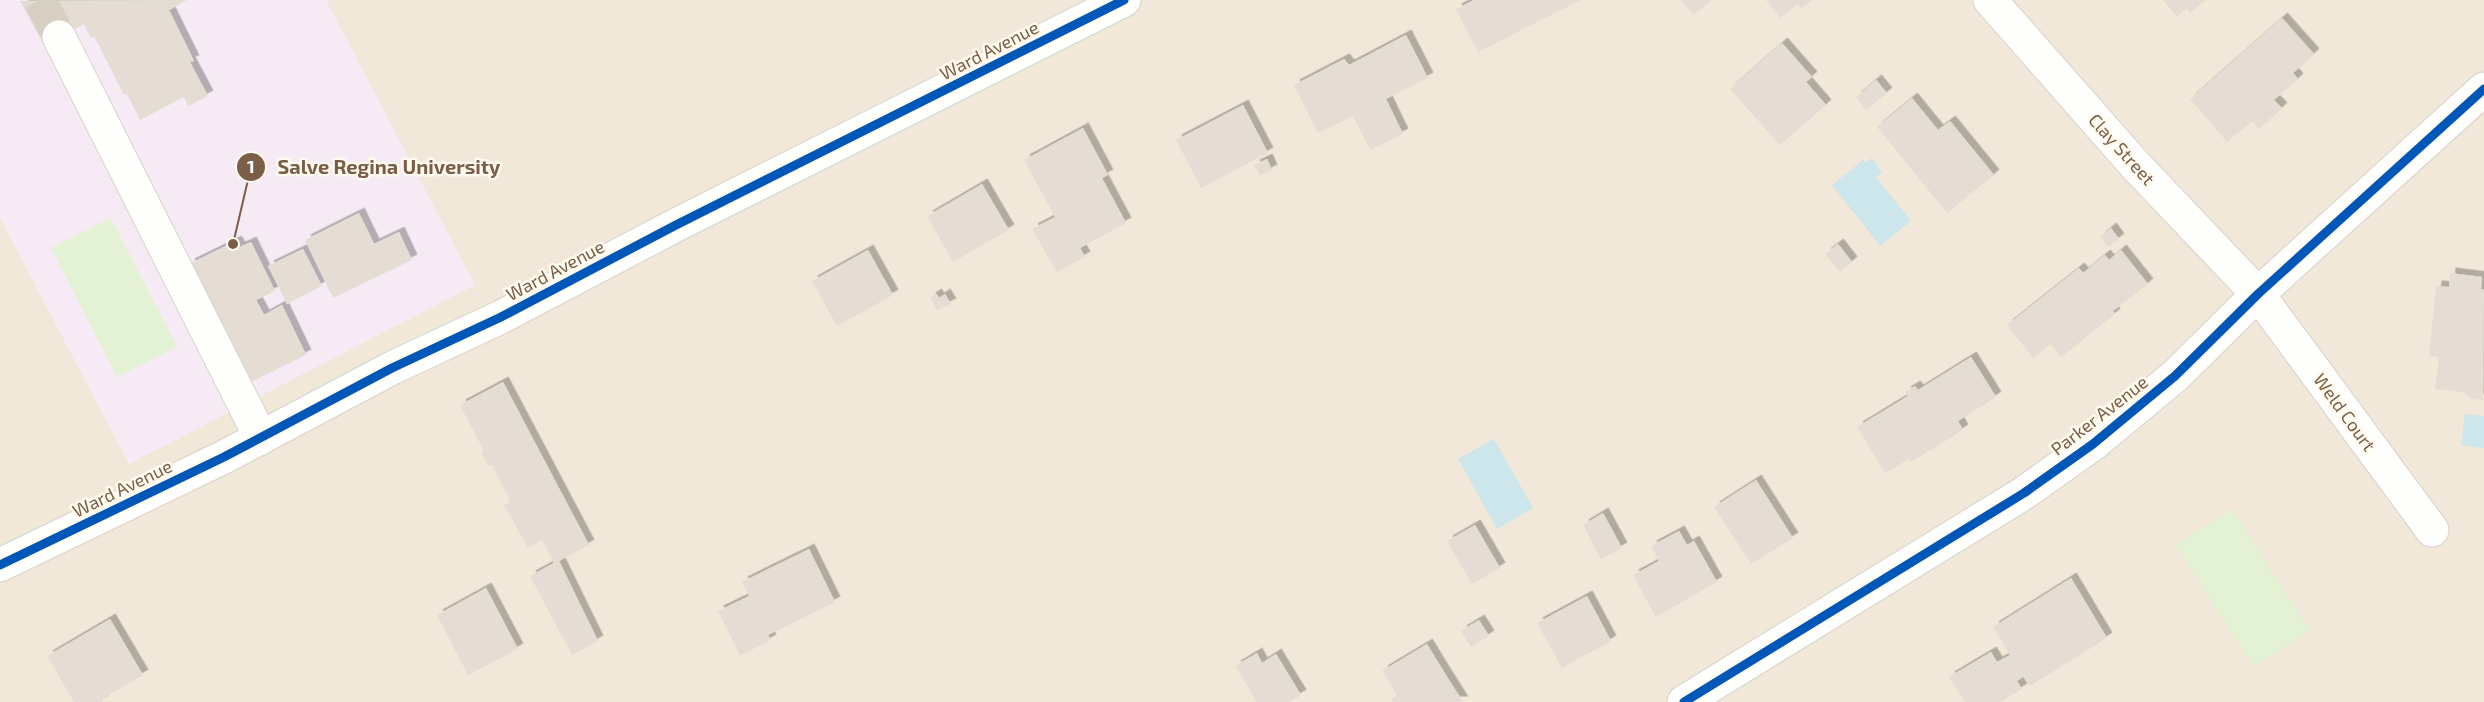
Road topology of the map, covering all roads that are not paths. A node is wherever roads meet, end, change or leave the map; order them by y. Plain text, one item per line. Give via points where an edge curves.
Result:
1 (1124, 0) edge
2 (1990, 0) edge
3 (59, 37) tunnel mouth
4 (2484, 89) edge
5 (2258, 294) junction
6 (261, 438) junction
7 (2432, 530) dead end
8 (0, 565) edge
9 (1684, 702) edge

1 - 6 street, Ward Avenue via 501,317 392,368
2 - 5 street, Clay Street via 2137,167
3 - 6 street
4 - 5 street, Parker Avenue
5 - 7 street, Weld Court
5 - 9 street, Parker Avenue via 2175,376 2093,444 2024,493
6 - 8 street, Ward Avenue

